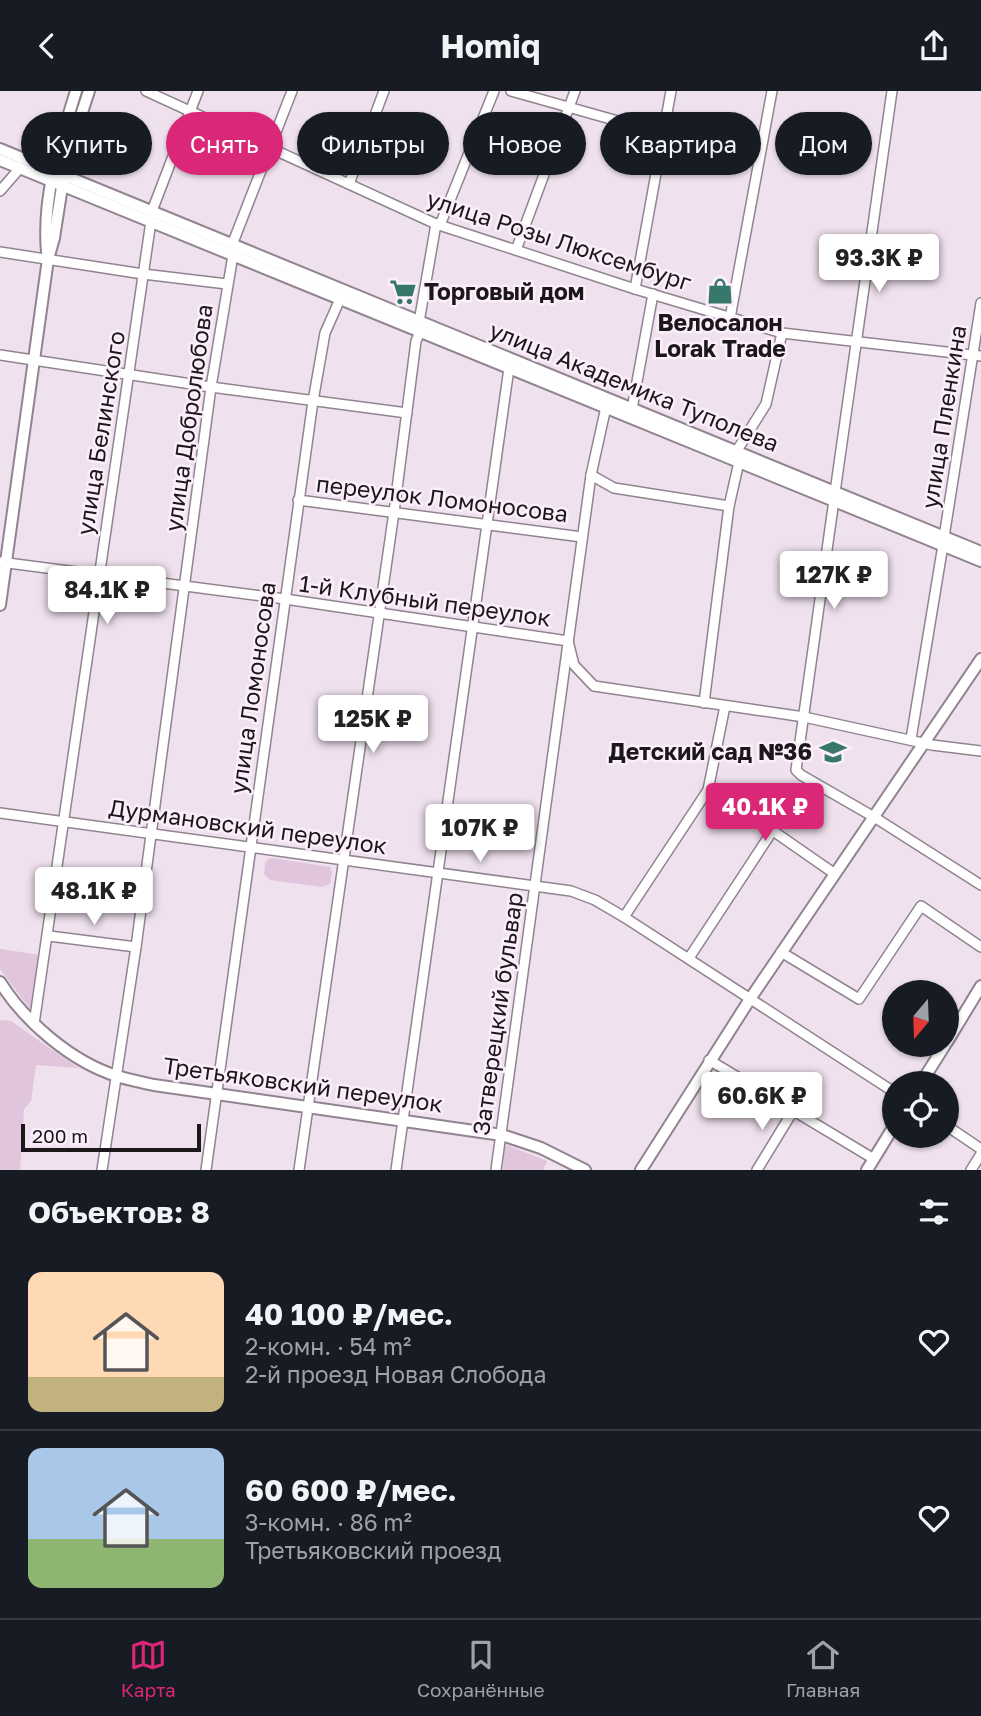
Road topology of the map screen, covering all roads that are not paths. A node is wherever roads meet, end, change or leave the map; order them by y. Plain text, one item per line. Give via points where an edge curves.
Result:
1 (76, 91) edge
2 (89, 91) edge
3 (146, 91) edge
4 (198, 91) edge
5 (292, 91) edge
6 (384, 91) edge
7 (494, 91) edge
8 (511, 91) edge
9 (575, 91) edge
10 (671, 91) edge
11 (772, 91) edge
12 (892, 91) edge
13 (157, 93) edge
14 (569, 107) junction
15 (191, 110) junction
16 (70, 112) edge
17 (195, 112) edge
18 (668, 112) edge
19 (283, 115) edge
20 (600, 116) edge
21 (0, 149) edge
22 (283, 153) edge
23 (0, 160) edge
24 (21, 160) edge
25 (20, 168) joint
26 (52, 175) joint
27 (261, 175) edge
28 (656, 175) edge
29 (64, 180) junction
30 (349, 184) junction
31 (0, 191) edge
32 (152, 216) junction
33 (438, 225) junction
34 (233, 250) junction
35 (516, 250) junction
36 (0, 253) edge
37 (48, 259) junction
38 (143, 274) junction
39 (227, 284) junction
40 (635, 289) junction
41 (653, 294) junction
42 (340, 299) junction
43 (981, 303) edge
44 (730, 318) junction
45 (419, 327) junction
46 (782, 333) junction
47 (857, 341) junction
48 (0, 355) edge
49 (977, 356) edge
50 (36, 360) junction
51 (509, 368) junction
52 (130, 374) junction
53 (211, 387) junction
54 (313, 401) junction
55 (618, 403) junction
56 (606, 407) junction
57 (632, 409) junction
58 (407, 413) junction
59 (737, 457) junction
60 (590, 475) junction
61 (831, 496) junction
62 (298, 500) junction
63 (729, 506) junction
64 (394, 512) junction
65 (486, 524) junction
66 (582, 537) junction
67 (944, 541) junction
68 (981, 552) edge
69 (981, 561) edge
70 (3, 562) edge
71 (99, 576) junction
72 (185, 587) junction
73 (285, 599) junction
74 (0, 605) edge
75 (378, 613) junction
76 (471, 628) junction
77 (568, 641) junction
78 (981, 659) edge
79 (704, 703) junction
80 (725, 706) junction
81 (804, 717) junction
82 (911, 739) junction
83 (924, 743) junction
84 (981, 751) edge
85 (708, 790) junction
86 (0, 813) edge
87 (874, 817) junction
88 (64, 821) junction
89 (773, 830) junction
90 (150, 833) junction
91 (251, 847) junction
92 (342, 860) junction
93 (438, 873) junction
94 (835, 874) junction
95 (981, 885) edge
96 (534, 887) junction
97 (624, 917) junction
98 (49, 936) junction
99 (136, 947) junction
100 (981, 947) edge
101 (781, 952) junction
102 (689, 958) junction
103 (0, 982) edge
104 (981, 986) edge
105 (750, 999) junction
106 (30, 1021) junction
107 (959, 1022) edge
108 (709, 1060) junction
109 (116, 1076) junction
110 (882, 1084) edge
111 (216, 1094) junction
112 (308, 1107) junction
113 (793, 1111) junction
114 (404, 1120) junction
115 (502, 1135) junction
116 (959, 1135) edge
117 (882, 1146) edge
118 (981, 1151) edge
119 (874, 1159) junction
120 (102, 1170) edge
121 (206, 1170) edge
122 (299, 1170) edge
123 (397, 1170) edge
124 (496, 1170) edge
125 (585, 1170) edge
126 (641, 1170) edge
127 (757, 1170) edge
128 (867, 1170) edge
129 (971, 1170) edge

1 - 16 main road
2 - 29 main road
3 - 13 street, улица Розы Люксембург
4 - 15 street, улица Белинского
5 - 19 street, улица Добролюбова
6 - 30 street
7 - 33 street
8 - 14 street
9 - 14 street
10 - 18 street
11 - 44 street
12 - 47 street
13 - 15 street, улица Розы Люксембург
14 - 20 street
14 - 35 street
15 - 17 street, улица Розы Люксембург
15 - 32 street, улица Белинского
21 - 24 main road, улица Академика Туполева
22 - 30 street, улица Розы Люксембург
23 - 25 main road, улица Академика Туполева
25 - 31 street
26 - 29 main road, улица Академика Туполева
26 - 37 main road
27 - 34 street, улица Добролюбова
28 - 40 street
29 - 32 main road, улица Академика Туполева
29 - 37 main road
30 - 33 street, улица Розы Люксембург
32 - 34 main road, улица Академика Туполева
32 - 34 main road, улица Академика Туполева via 220,249
32 - 38 street, улица Белинского
33 - 35 street, улица Розы Люксембург
33 - 45 street
34 - 39 street, улица Добролюбова
34 - 42 main road, улица Академика Туполева
34 - 45 main road, улица Академика Туполева via 246,250
35 - 40 street, улица Розы Люксембург
36 - 37 street
37 - 38 street
37 - 50 main road
38 - 39 street
38 - 52 street, улица Белинского
39 - 53 street, улица Добролюбова
40 - 41 street, улица Розы Люксембург
41 - 44 street, улица Розы Люксембург
41 - 57 street
42 - 45 main road, улица Академика Туполева
42 - 54 street, улица Ломоносова via 325,333
43 - 49 street, улица Пленкина
44 - 46 street, улица Розы Люксембург
45 - 51 main road, улица Академика Туполева
45 - 55 main road, улица Академика Туполева via 433,327
45 - 58 street
46 - 47 street, улица Розы Люксембург
46 - 59 street via 766,404
47 - 49 street, улица Розы Люксембург
47 - 61 street
48 - 50 street
49 - 67 street, улица Пленкина
50 - 52 street
50 - 70 main road
51 - 56 main road, улица Академика Туполева
51 - 65 street
52 - 53 street
52 - 71 street, улица Белинского
53 - 54 street
53 - 72 street, улица Добролюбова
54 - 58 street
54 - 62 street, улица Ломоносова
55 - 56 main road
55 - 57 main road, улица Академика Туполева
56 - 59 main road, улица Академика Туполева
56 - 60 street, Затверецкий бульвар
57 - 59 main road, улица Академика Туполева
58 - 64 street
59 - 61 main road, улица Академика Туполева
59 - 63 street
60 - 63 street via 614,488
60 - 66 street, Затверецкий бульвар
61 - 67 main road, улица Академика Туполева
61 - 81 street
62 - 64 street, переулок Ломоносова
62 - 73 street, улица Ломоносова
63 - 79 street
64 - 65 street, переулок Ломоносова
64 - 75 street
65 - 66 street, переулок Ломоносова
65 - 76 street
66 - 77 street, Затверецкий бульвар
67 - 68 main road, улица Академика Туполева
67 - 69 main road, улица Академика Туполева
67 - 82 street, улица Пленкина
70 - 71 street, 1-й Клубный переулок
70 - 74 main road
71 - 72 street, 1-й Клубный переулок
71 - 88 street, улица Белинского
72 - 73 street, 1-й Клубный переулок
72 - 90 street, улица Добролюбова
73 - 75 street, 1-й Клубный переулок
73 - 91 street, улица Ломоносова
75 - 76 street, 1-й Клубный переулок
75 - 92 street
76 - 77 street, 1-й Клубный переулок
76 - 93 street
77 - 79 street, 1-й Клубный переулок via 574,665 594,686
77 - 96 street, Затверецкий бульвар
78 - 83 main road
79 - 80 street, 1-й Клубный переулок
80 - 81 street, 1-й Клубный переулок
80 - 85 street
81 - 82 street, 1-й Клубный переулок
81 - 87 street via 796,770
82 - 83 street, 1-й Клубный переулок
83 - 84 street, 1-й Клубный переулок
83 - 87 main road
85 - 89 street
85 - 97 street
86 - 88 street, Дурмановский переулок
87 - 94 main road
87 - 95 street
88 - 90 street, Дурмановский переулок
88 - 98 street, улица Белинского
89 - 94 street
89 - 102 street
90 - 91 street, Дурмановский переулок
90 - 99 street, улица Добролюбова
91 - 92 street, Дурмановский переулок
91 - 111 street, улица Ломоносова
92 - 93 street, Дурмановский переулок
92 - 112 street
93 - 96 street, Дурмановский переулок
93 - 114 street
94 - 101 main road
96 - 97 street, Дурмановский переулок via 571,891
96 - 115 street, Затверецкий бульвар
97 - 102 street, Дурмановский переулок
98 - 99 street
98 - 106 street, улица Белинского
99 - 109 street, улица Добролюбова
100 - 101 street via 921,906 859,999
101 - 105 main road
102 - 105 street, Дурмановский переулок
103 - 106 main road, Третьяковский переулок
104 - 107 main road
105 - 108 main road
105 - 110 street, Дурмановский переулок
106 - 109 main road, Третьяковский переулок via 78,1056
108 - 113 street
108 - 126 main road
109 - 111 main road, Третьяковский переулок
109 - 120 street, улица Добролюбова
111 - 112 main road, Третьяковский переулок
111 - 121 street, улица Ломоносова
112 - 114 main road, Третьяковский переулок
112 - 122 street
113 - 119 street
113 - 127 street
114 - 115 main road, Третьяковский переулок
114 - 123 street
115 - 124 street, Затверецкий бульвар
115 - 125 main road, Третьяковский переулок
116 - 118 street
117 - 119 main road
118 - 129 street
119 - 128 main road

